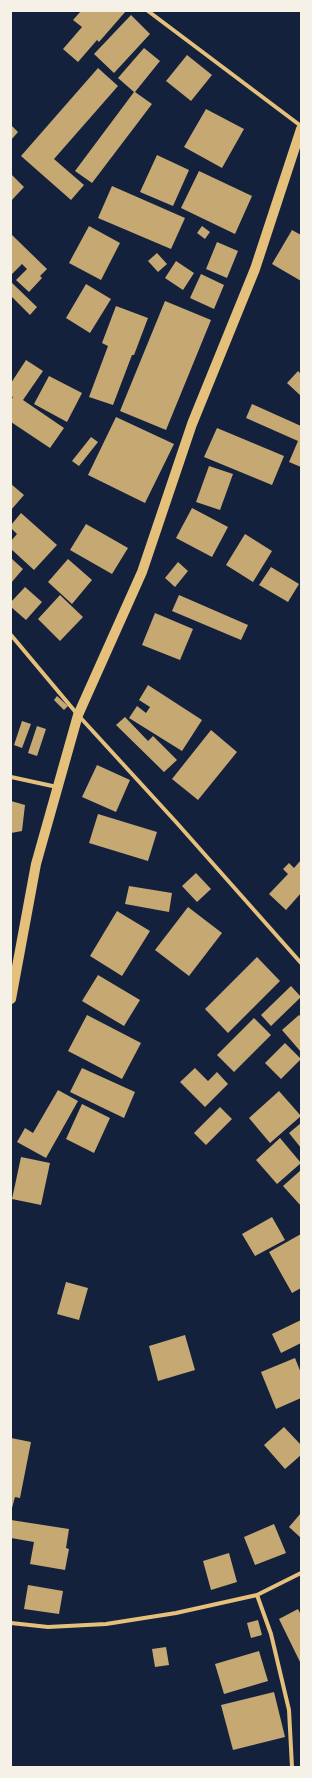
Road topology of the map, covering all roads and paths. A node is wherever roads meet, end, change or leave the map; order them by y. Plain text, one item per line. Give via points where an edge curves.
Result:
1 (148, 11) edge
2 (301, 126) edge
3 (301, 129) edge
4 (11, 636) edge
5 (78, 714) junction
6 (11, 777) edge
7 (57, 787) junction
8 (301, 963) edge
9 (11, 999) edge
10 (301, 1573) edge
11 (257, 1595) junction
12 (11, 1623) edge
13 (292, 1767) edge

1 - 2 street
3 - 5 main road via 255,269 192,424 142,572
4 - 5 street
5 - 7 main road
5 - 8 street
6 - 7 street
7 - 9 main road via 36,864
10 - 11 street
11 - 12 street via 176,1613 106,1624 48,1627
11 - 13 street via 271,1634 289,1710

